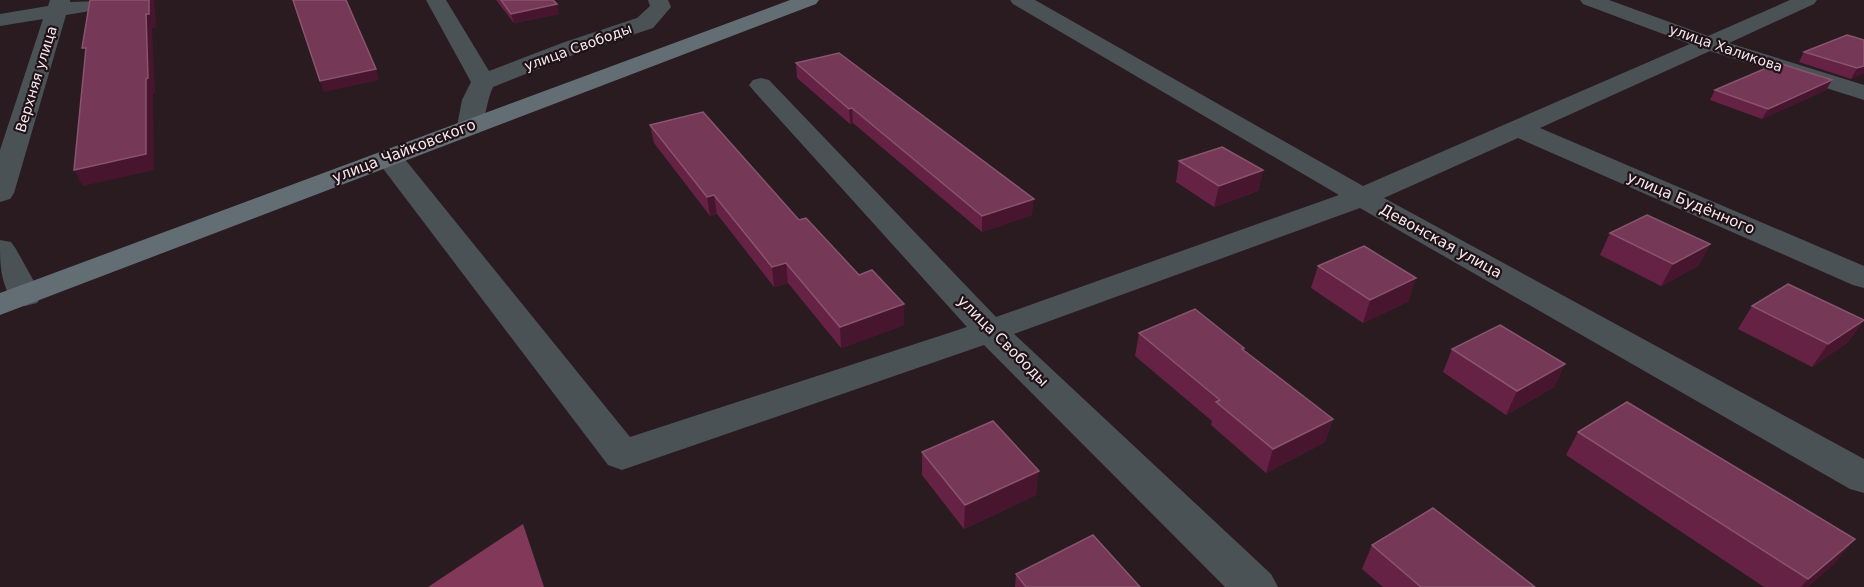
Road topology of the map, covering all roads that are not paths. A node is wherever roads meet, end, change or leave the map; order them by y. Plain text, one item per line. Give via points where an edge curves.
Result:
1 (120, 0) edge
2 (436, 0) edge
3 (658, 0) edge
4 (809, 0) edge
5 (1020, 0) edge
6 (1590, 0) edge
7 (1807, 0) edge
8 (59, 5) edge
9 (0, 20) edge
10 (1711, 44) junction
11 (483, 82) junction
12 (761, 84) dead end
13 (1864, 93) edge
14 (470, 126) junction
15 (1518, 128) junction
16 (389, 158) junction
17 (0, 193) edge
18 (1362, 196) junction
19 (0, 249) edge
20 (1864, 278) edge
21 (12, 300) edge
22 (990, 331) junction
23 (1864, 478) edge
24 (1255, 587) edge

1 - 8 street
2 - 11 street
3 - 11 street, улица Свободы via 661,7 645,23
4 - 14 main road, улица Чайковского
5 - 18 street, Девонская улица
6 - 10 street, улица Халикова
7 - 10 street
8 - 9 street
8 - 17 street, Верхняя улица
10 - 13 street, улица Халикова
10 - 15 street
11 - 14 street via 474,100
12 - 22 street, улица Свободы
14 - 16 main road, улица Чайковского
15 - 18 street
15 - 20 street, улица Будённого
16 - 21 main road, улица Чайковского
16 - 22 street via 622,455
18 - 22 street
18 - 23 street, Девонская улица
19 - 21 street
22 - 24 street, улица Свободы

